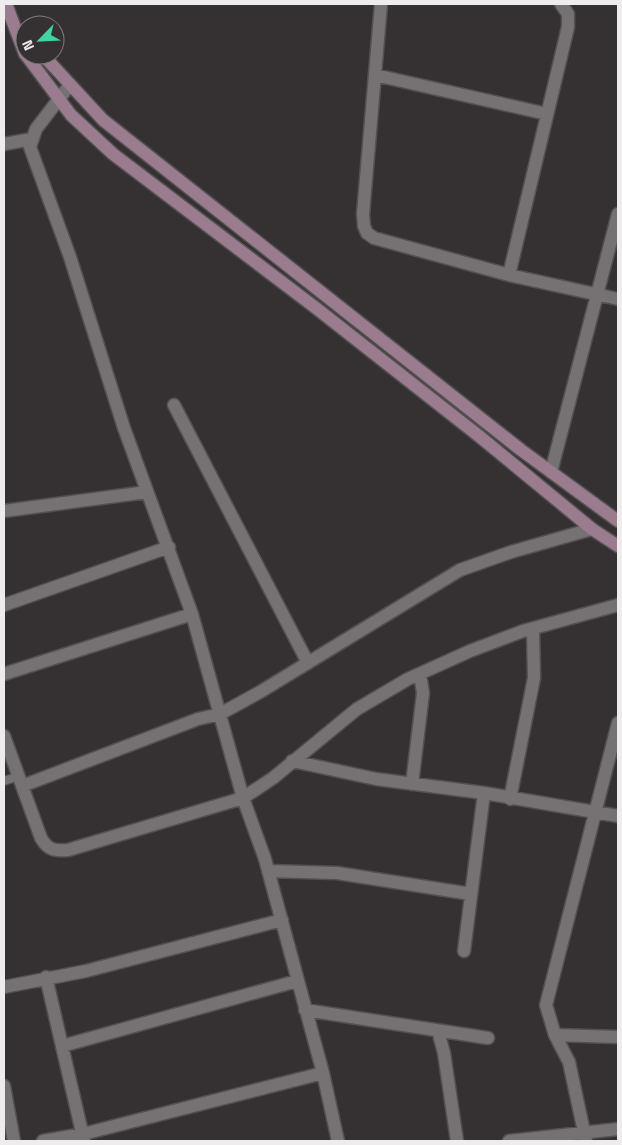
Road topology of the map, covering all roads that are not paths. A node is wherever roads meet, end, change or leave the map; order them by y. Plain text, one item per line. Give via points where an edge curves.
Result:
1 (6, 4) edge
2 (381, 4) edge
3 (561, 4) edge
4 (15, 21) edge
5 (33, 65) edge
6 (52, 65) edge
7 (375, 75) junction
8 (69, 86) junction
9 (59, 101) junction
10 (547, 114) junction
11 (32, 139) junction
12 (4, 144) edge
13 (618, 214) edge
14 (509, 274) junction
15 (596, 295) junction
16 (618, 299) edge
17 (174, 405) dead end
18 (551, 472) junction
19 (147, 492) junction
20 (4, 511) edge
21 (618, 521) edge
22 (592, 529) junction
23 (618, 546) edge
24 (159, 550) junction
25 (4, 605) edge
26 (618, 605) edge
27 (181, 619) junction
28 (533, 629) junction
29 (308, 663) junction
30 (4, 674) edge
31 (420, 674) junction
32 (216, 715) junction
33 (618, 723) edge
34 (4, 736) edge
35 (292, 761) junction
36 (4, 781) edge
37 (20, 781) junction
38 (412, 784) junction
39 (484, 793) junction
40 (243, 798) junction
41 (510, 799) junction
42 (597, 812) junction
43 (618, 816) edge
44 (268, 871) junction
45 (471, 894) junction
46 (282, 920) junction
47 (464, 951) dead end
48 (46, 977) junction
49 (297, 981) junction
50 (4, 987) edge
51 (305, 1010) junction
52 (438, 1031) junction
53 (555, 1035) junction
54 (618, 1037) edge
55 (488, 1038) dead end
56 (62, 1046) junction
57 (323, 1073) junction
58 (4, 1086) edge
59 (618, 1129) edge
60 (585, 1136) edge
61 (83, 1138) edge
62 (14, 1141) edge
63 (43, 1141) edge
64 (338, 1141) edge
65 (456, 1141) edge
66 (509, 1141) edge

1 - 4 main road
2 - 7 street
3 - 10 street via 568,14 568,27
5 - 9 main road
6 - 8 main road
7 - 10 street
7 - 14 street via 363,214 367,233 374,238
8 - 9 street
8 - 18 main road via 102,120
9 - 11 street via 36,129
9 - 22 main road via 112,154 472,430
10 - 14 street
11 - 12 street
11 - 19 street via 30,147 70,257
13 - 15 street
14 - 15 street
15 - 16 street
15 - 18 street
17 - 29 street
18 - 21 main road
19 - 20 street
19 - 24 street
22 - 23 main road
22 - 29 street via 460,570
24 - 25 street
24 - 27 street
26 - 28 street
27 - 30 street
27 - 32 street
28 - 31 street via 470,651
28 - 41 street via 534,678
29 - 32 street
31 - 35 street via 357,709
31 - 38 street via 422,693
32 - 37 street
32 - 40 street
33 - 42 street
34 - 37 street
35 - 38 street
35 - 40 street
36 - 37 lane
37 - 40 street via 41,838 55,851 78,848
38 - 39 street
39 - 41 street
39 - 45 street
40 - 44 street
41 - 42 street
42 - 43 street
42 - 53 street via 548,990 546,1005
44 - 45 street via 337,873
44 - 46 street
45 - 47 street
46 - 48 street via 86,971
46 - 49 street
48 - 50 street
48 - 56 street
49 - 51 street
49 - 56 street
51 - 52 street
51 - 57 street
52 - 55 street
52 - 65 street
53 - 54 street
53 - 60 street via 569,1062
56 - 61 street
57 - 61 street
57 - 64 street
58 - 62 street
59 - 60 street
60 - 66 street
61 - 63 street

